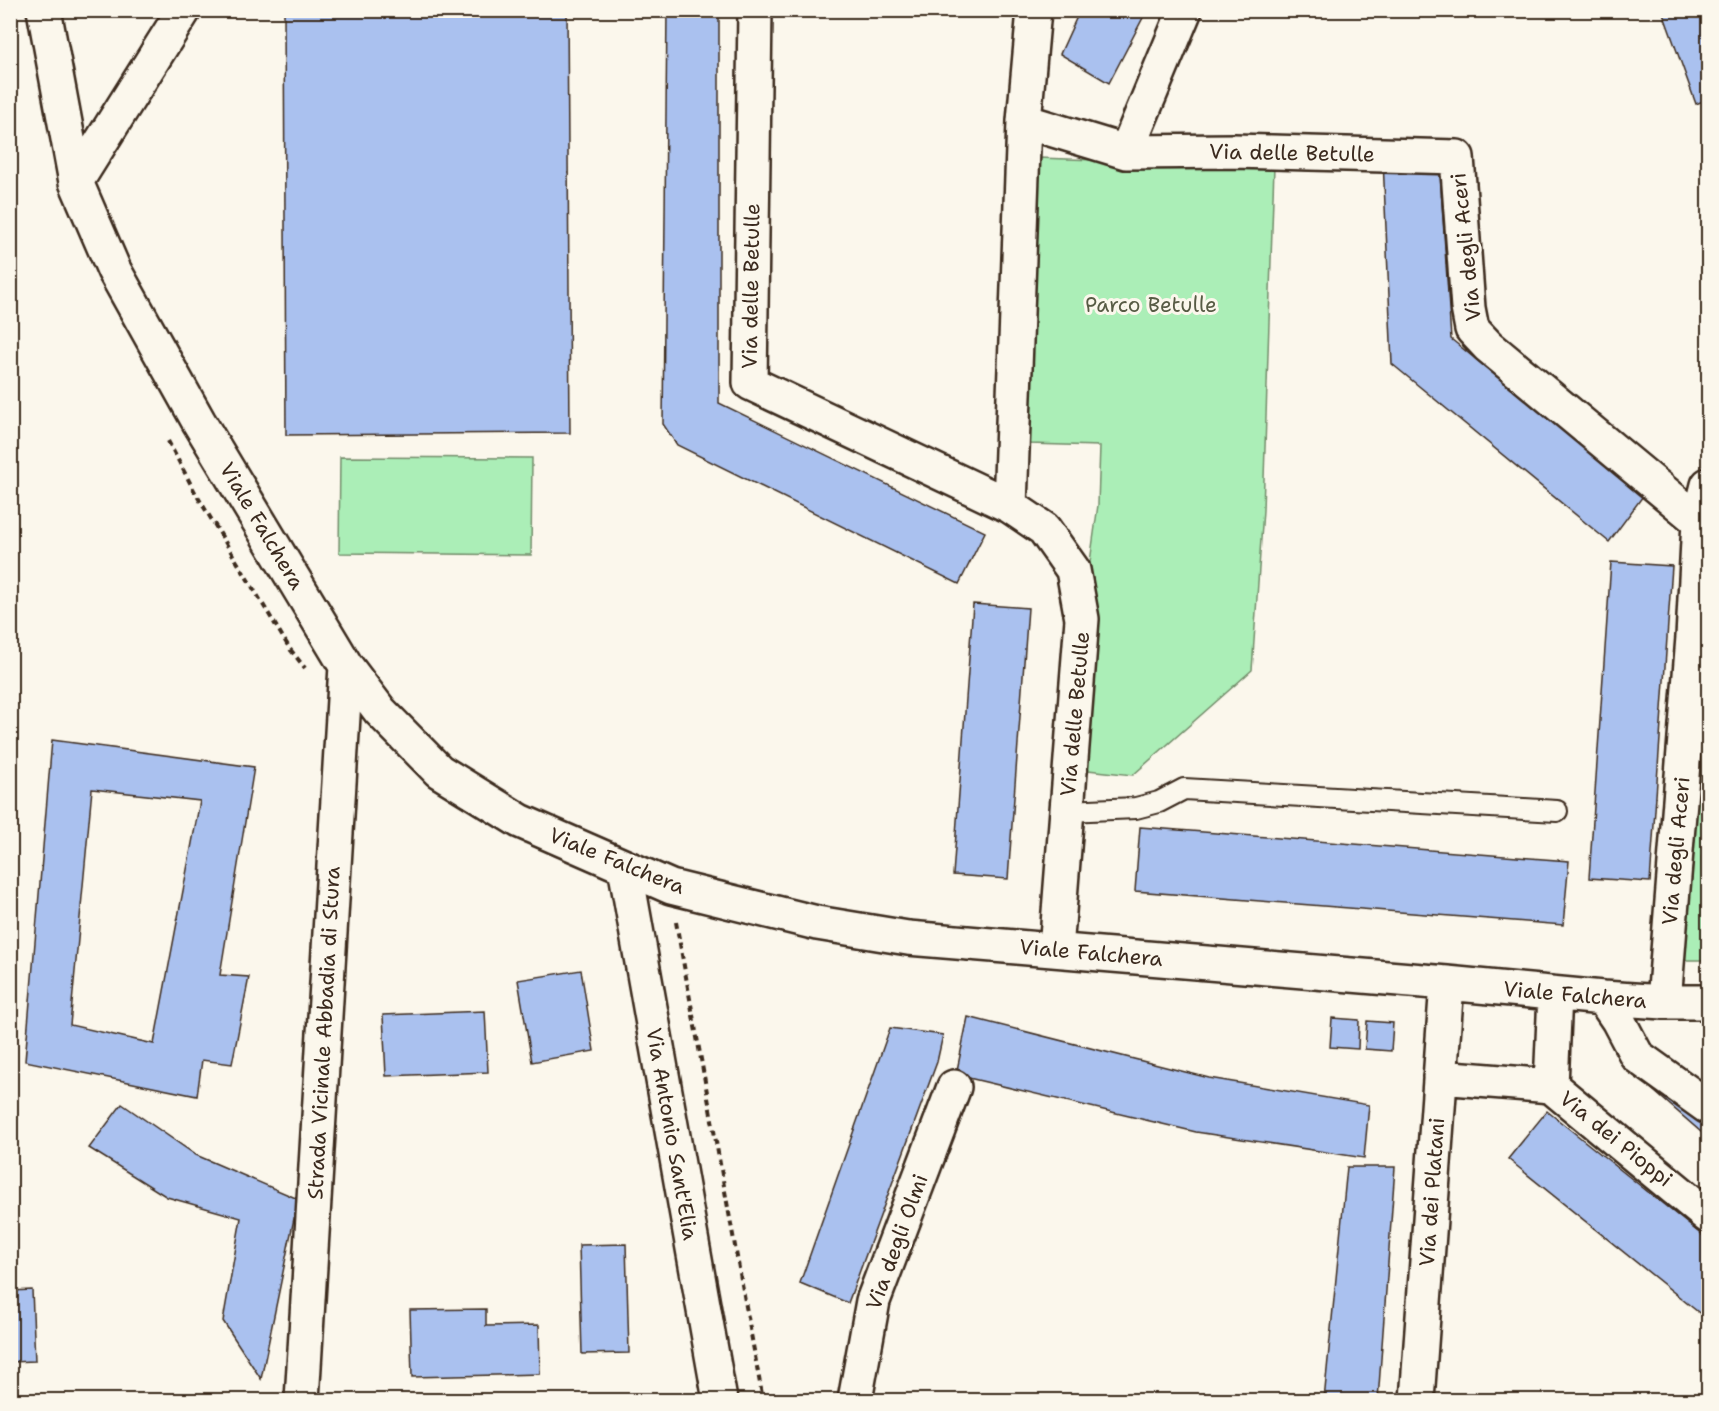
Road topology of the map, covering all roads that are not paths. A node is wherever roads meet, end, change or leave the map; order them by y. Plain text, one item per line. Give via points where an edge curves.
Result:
1 (44, 10) edge
2 (184, 10) edge
3 (754, 10) edge
4 (1034, 10) edge
5 (1185, 10) edge
6 (1024, 121) junction
7 (1126, 152) junction
8 (1457, 156) joint
9 (76, 182) junction
10 (1708, 485) edge
11 (1010, 506) junction
12 (1699, 521) junction
13 (1703, 573) edge
14 (1701, 633) edge
15 (346, 666) junction
16 (1557, 811) dead end
17 (1067, 812) junction
18 (625, 867) junction
19 (1056, 950) junction
20 (1447, 983) junction
21 (1556, 994) junction
22 (1603, 998) junction
23 (1664, 1002) junction
24 (1708, 1002) edge
25 (1440, 1077) junction
26 (1551, 1086) junction
27 (954, 1087) dead end
28 (1708, 1107) edge
29 (1708, 1216) edge
30 (302, 1401) edge
31 (720, 1401) edge
32 (855, 1401) edge
33 (1417, 1401) edge

1 - 9 street, Viale Falchera
2 - 9 street
3 - 11 street, Via delle Betulle via 750,383
4 - 6 street
5 - 7 street
6 - 7 street, Via delle Betulle
6 - 11 street
7 - 8 street, Via delle Betulle
8 - 12 street, Via degli Aceri via 1468,308 1473,329 1488,346
9 - 15 street, Viale Falchera via 114,270 193,412
10 - 12 street, Via degli Aceri
11 - 17 street, Via delle Betulle via 1044,529 1073,570 1082,619
12 - 13 street, Via degli Aceri
13 - 14 street, Via degli Aceri
14 - 23 street, Via degli Aceri
15 - 18 street, Viale Falchera via 380,711 440,771 520,821
15 - 30 street, Strada Vicinale Abbadia di Stura
16 - 17 lane via 1184,789 1136,808
17 - 19 street, Via delle Betulle
18 - 19 street, Viale Falchera via 671,887 817,923 908,938
18 - 31 street, Via Antonio Sant'Elia
19 - 20 street, Viale Falchera
20 - 21 street, Viale Falchera
20 - 25 street, Via dei Platani
21 - 22 street, Viale Falchera
21 - 26 street
22 - 23 street, Viale Falchera
22 - 28 street via 1636,1056
23 - 24 street, Viale Falchera
25 - 26 street
25 - 33 street, Via dei Platani
26 - 29 street, Via dei Pioppi
27 - 32 street, Via degli Olmi via 873,1301

